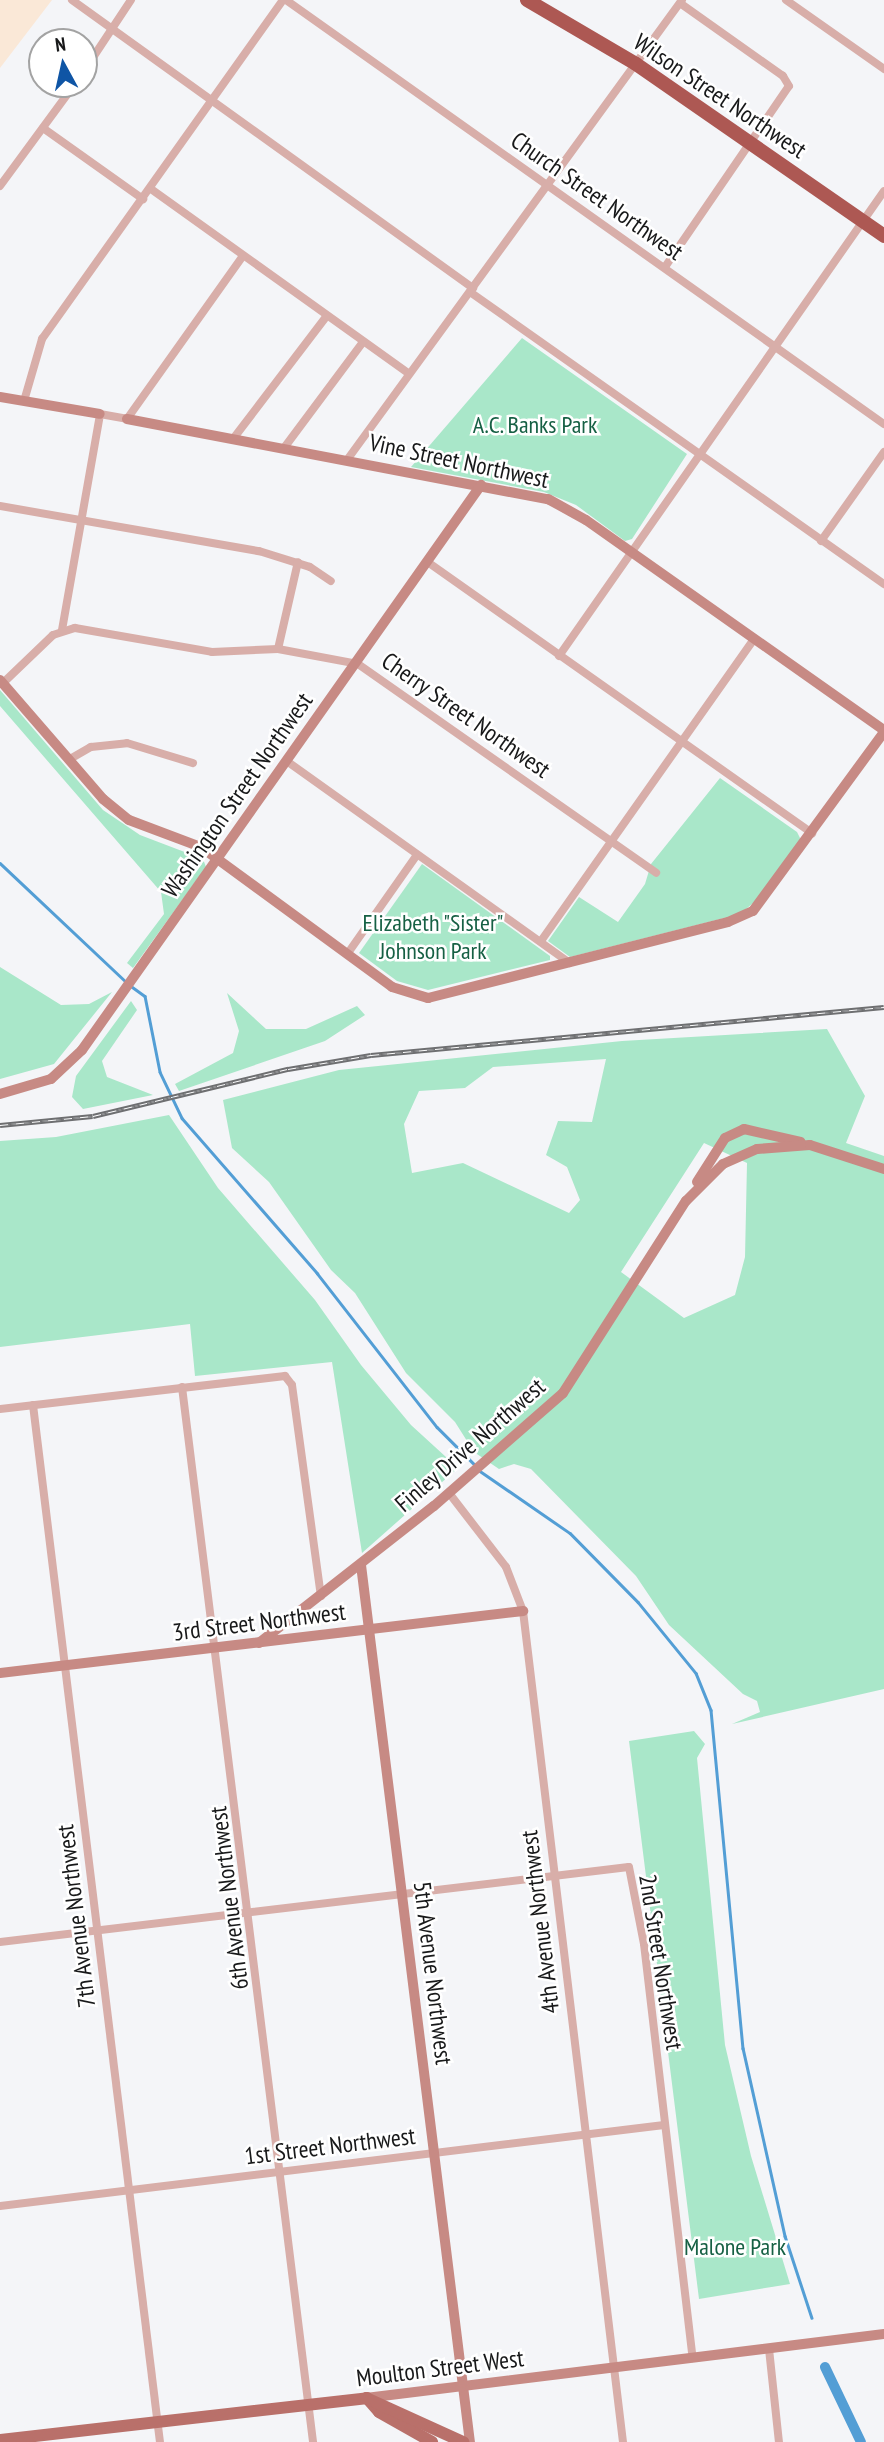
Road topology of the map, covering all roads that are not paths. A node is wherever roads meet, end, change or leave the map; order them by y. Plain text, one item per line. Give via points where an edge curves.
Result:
1 (72, 0) edge
2 (131, 0) edge
3 (285, 0) edge
4 (527, 0) edge
5 (786, 0) edge
6 (681, 2) edge
7 (112, 30) junction
8 (98, 50) edge
9 (636, 64) junction
10 (884, 69) edge
11 (65, 98) edge
12 (213, 102) junction
13 (43, 128) junction
14 (749, 142) junction
15 (547, 185) junction
16 (0, 186) edge
17 (151, 189) junction
18 (884, 191) edge
19 (143, 199) junction
20 (863, 221) junction
21 (884, 236) edge
22 (243, 256) junction
23 (664, 267) junction
24 (471, 290) junction
25 (326, 317) junction
26 (363, 342) junction
27 (774, 345) junction
28 (409, 374) junction
29 (0, 397) edge
30 (24, 401) junction
31 (100, 414) junction
32 (127, 419) junction
33 (884, 424) edge
34 (233, 439) junction
35 (284, 447) junction
36 (884, 452) edge
37 (698, 455) junction
38 (347, 460) junction
39 (481, 485) junction
40 (0, 506) edge
41 (79, 520) junction
42 (821, 541) junction
43 (631, 552) junction
44 (299, 562) junction
45 (429, 563) junction
46 (331, 581) dead end
47 (884, 584) edge
48 (62, 630) junction
49 (754, 639) junction
50 (278, 649) junction
51 (559, 656) junction
52 (358, 663) junction
53 (1, 682) edge
54 (884, 731) edge
55 (681, 740) junction
56 (70, 759) junction
57 (288, 762) junction
58 (194, 763) dead end
59 (812, 833) junction
60 (611, 840) junction
61 (418, 855) junction
62 (218, 860) junction
63 (656, 873) dead end
64 (541, 942) junction
65 (348, 953) junction
66 (570, 963) junction
67 (0, 1094) edge
68 (810, 1145) junction
69 (884, 1168) edge
70 (686, 1201) junction
71 (182, 1387) junction
72 (33, 1405) junction
73 (0, 1409) edge
74 (449, 1493) junction
75 (361, 1565) junction
76 (321, 1596) junction
77 (523, 1611) junction
78 (370, 1630) junction
79 (259, 1643) junction
80 (217, 1647) junction
81 (65, 1666) junction
82 (0, 1673) edge
83 (555, 1874) junction
84 (403, 1894) junction
85 (250, 1910) junction
86 (98, 1931) junction
87 (0, 1942) edge
88 (664, 2125) junction
89 (585, 2135) junction
90 (434, 2153) junction
91 (280, 2171) junction
92 (128, 2192) junction
93 (0, 2206) edge
94 (884, 2334) edge
95 (769, 2348) junction
96 (693, 2358) junction
97 (616, 2367) junction
98 (463, 2386) junction
99 (366, 2398) junction
100 (308, 2404) junction
101 (158, 2422) junction
102 (0, 2433) edge
103 (1, 2441) edge
104 (160, 2442) edge
105 (313, 2442) edge
106 (432, 2442) edge
107 (463, 2442) edge
108 (470, 2442) edge
109 (623, 2442) edge
110 (779, 2442) edge

1 - 7 street
2 - 7 street
3 - 12 street
3 - 15 street, Church Street Northwest
4 - 9 highway, Wilson Street Northwest
5 - 10 street
6 - 9 street
6 - 14 street via 783,76 789,86
7 - 8 street
7 - 12 street
9 - 14 highway, Wilson Street Northwest
9 - 15 street
11 - 13 street
12 - 17 street
12 - 24 street
13 - 16 street
13 - 19 street
14 - 20 highway, Wilson Street Northwest
14 - 23 street
15 - 23 street, Church Street Northwest
15 - 24 street
17 - 19 street
17 - 22 street
18 - 20 street
19 - 30 street via 42,339
20 - 21 highway, Wilson Street Northwest
20 - 27 street
22 - 25 street
22 - 32 street
23 - 27 street, Church Street Northwest
24 - 28 street
24 - 37 street
25 - 26 street
25 - 34 street
26 - 28 street
26 - 35 street
27 - 33 street, Church Street Northwest
27 - 37 street
28 - 38 street
29 - 30 street
30 - 31 street
31 - 32 street
31 - 41 street
32 - 34 street, Vine Street Northwest
34 - 35 street, Vine Street Northwest
35 - 38 street, Vine Street Northwest
36 - 42 street
37 - 42 street
37 - 43 street
38 - 39 street, Vine Street Northwest
39 - 43 street, Vine Street Northwest via 548,499
39 - 45 street, Washington Street Northwest
40 - 41 street
41 - 44 street
41 - 48 street
42 - 47 street
43 - 49 street, Vine Street Northwest
43 - 51 street
44 - 46 street
44 - 50 street
45 - 51 street
45 - 52 street, Washington Street Northwest
48 - 50 street, Cherry Street Northwest via 86,628 212,652
48 - 53 street
49 - 54 street, Vine Street Northwest
49 - 55 street
50 - 52 street, Cherry Street Northwest
51 - 55 street
52 - 57 street, Washington Street Northwest
52 - 60 street, Cherry Street Northwest
53 - 56 street
54 - 59 street
55 - 59 street
55 - 60 street
56 - 58 street via 91,747 127,743
56 - 62 street via 103,799 129,820 190,842
57 - 61 street
57 - 62 street, Washington Street Northwest
59 - 66 street via 761,904 743,916
60 - 63 street, Cherry Street Northwest
60 - 64 street
61 - 64 street
61 - 65 street
62 - 65 street
62 - 67 street, Washington Street Northwest via 69,1067 32,1087
64 - 66 street
65 - 66 street via 392,987 428,998
68 - 69 street, Finley Drive Northwest
68 - 70 street, Finley Drive Northwest via 745,1152 723,1164
68 - 70 street, Finley Drive Northwest via 744,1129 725,1138
70 - 74 street, Finley Drive Northwest via 563,1393
71 - 72 street
71 - 76 street via 278,1375 290,1380
71 - 80 street, 6th Avenue Northwest
72 - 73 street
72 - 81 street, 7th Avenue Northwest
74 - 75 street, Finley Drive Northwest
74 - 77 street, 4th Avenue Northwest via 506,1567
75 - 76 street, Finley Drive Northwest
75 - 78 street, 5th Avenue Northwest
76 - 79 street, Finley Drive Northwest
77 - 78 street, 3rd Street Northwest
77 - 83 street, 4th Avenue Northwest
78 - 79 street, 3rd Street Northwest
78 - 84 street, 5th Avenue Northwest
79 - 80 street, 3rd Street Northwest
80 - 81 street, 3rd Street Northwest
80 - 85 street, 6th Avenue Northwest
81 - 82 street, 3rd Street Northwest
81 - 86 street, 7th Avenue Northwest
83 - 84 street, 2nd Street Northwest
83 - 88 street, 2nd Street Northwest via 623,1866 632,1872
83 - 89 street, 4th Avenue Northwest
84 - 85 street, 2nd Street Northwest
84 - 90 street, 5th Avenue Northwest
85 - 86 street, 2nd Street Northwest
85 - 91 street, 6th Avenue Northwest
86 - 87 street, 2nd Street Northwest
86 - 92 street, 7th Avenue Northwest
88 - 89 street, 1st Street Northwest
88 - 96 street, 2nd Street Northwest
89 - 90 street, 1st Street Northwest
89 - 97 street, 4th Avenue Northwest
90 - 91 street, 1st Street Northwest
90 - 98 street, 5th Avenue Northwest
91 - 92 street, 1st Street Northwest
91 - 100 street, 6th Avenue Northwest
92 - 93 street, 1st Street Northwest
92 - 101 street, 7th Avenue Northwest
94 - 95 street, Moulton Street West
95 - 96 street, Moulton Street West
95 - 110 street
96 - 97 street, Moulton Street West
97 - 98 street, Moulton Street West
97 - 109 street, 4th Avenue Northwest
98 - 99 street, Moulton Street West
98 - 108 street, 5th Avenue Northwest
99 - 100 main road, Moulton Street West
99 - 106 main road via 379,2412
99 - 107 main road
100 - 101 main road, Moulton Street West
100 - 105 street, 6th Avenue Northwest
101 - 103 main road, Moulton Street West
101 - 104 street, 7th Avenue Northwest
102 - 103 street

